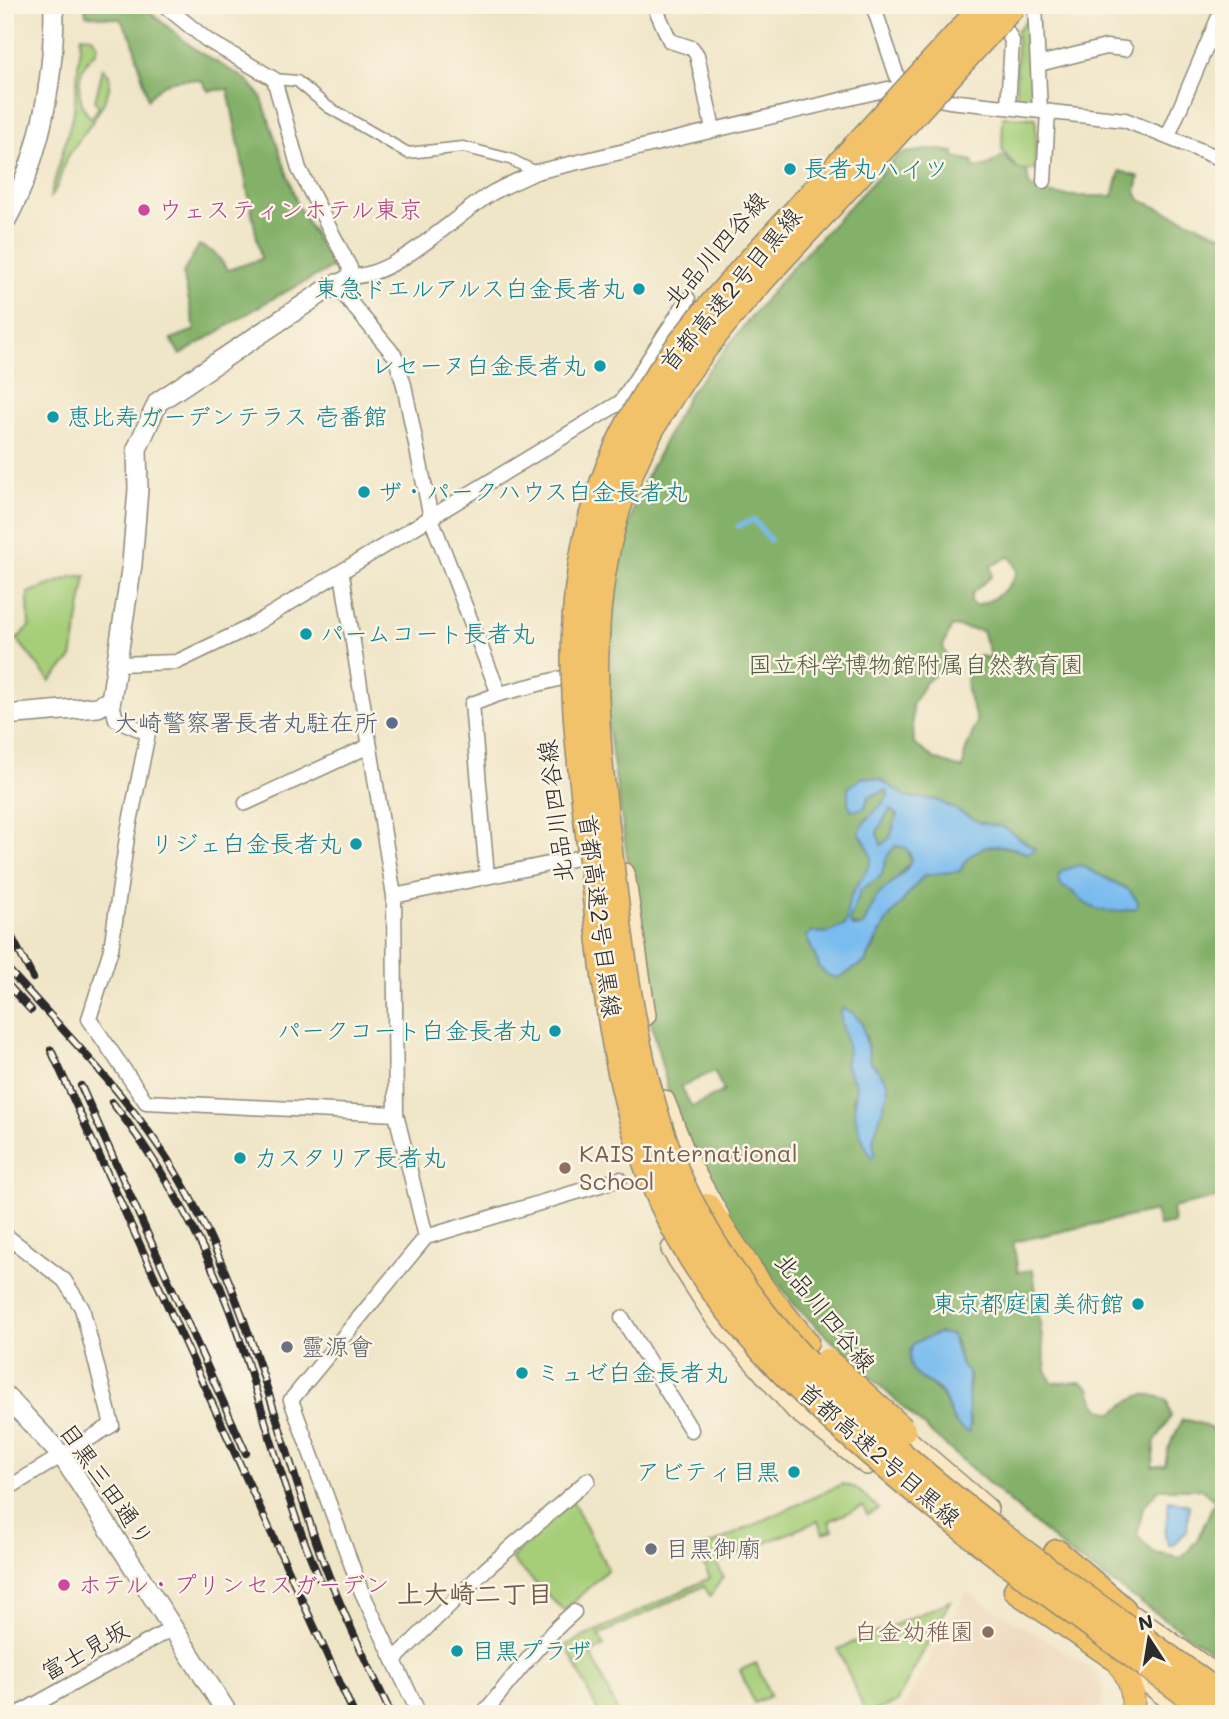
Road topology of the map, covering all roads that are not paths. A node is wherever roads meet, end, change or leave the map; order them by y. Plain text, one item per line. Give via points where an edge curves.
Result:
1 (54, 5) edge
2 (164, 5) edge
3 (654, 5) edge
4 (873, 5) edge
5 (975, 5) edge
6 (985, 5) edge
7 (1022, 5) edge
8 (1035, 5) edge
9 (1224, 5) edge
10 (1009, 16) edge
11 (1125, 49) dead end
12 (1039, 64) junction
13 (274, 79) junction
14 (898, 88) junction
15 (942, 100) junction
16 (1008, 106) junction
17 (1044, 111) junction
18 (713, 129) junction
19 (1168, 136) junction
20 (1224, 160) edge
21 (537, 172) junction
22 (1044, 181) dead end
23 (5, 222) edge
24 (342, 280) junction
25 (688, 299) dead end
26 (431, 518) junction
27 (342, 574) junction
28 (117, 664) junction
29 (566, 677) junction
30 (499, 694) junction
31 (111, 700) junction
32 (5, 715) edge
33 (369, 746) junction
34 (246, 803) dead end
35 (587, 856) junction
36 (487, 876) junction
37 (394, 896) junction
38 (396, 1114) junction
39 (653, 1144) junction
40 (620, 1179) dead end
41 (5, 1235) edge
42 (426, 1237) junction
43 (622, 1318) dead end
44 (5, 1395) edge
45 (691, 1430) dead end
46 (63, 1457) junction
47 (588, 1480) dead end
48 (5, 1490) edge
49 (1124, 1609) junction
50 (574, 1612) dead end
51 (173, 1628) junction
52 (1115, 1657) junction
53 (394, 1660) junction
54 (1224, 1681) edge
55 (1224, 1698) edge
56 (18, 1714) edge
57 (228, 1714) edge
58 (419, 1714) edge
59 (483, 1714) edge
60 (1132, 1714) edge
61 (1189, 1714) edge
62 (1214, 1714) edge

1 - 23 street via 47,97 36,151
2 - 13 street via 208,40
3 - 18 street via 670,41 692,48 696,55
4 - 14 street
5 - 14 main road, 北品川四谷線
6 - 39 highway, 首都高速2号目黒線, bridge via 679,346 633,417 591,518 574,616 577,734 615,1040 630,1110
7 - 10 main road, 北品川四谷線
8 - 12 street
9 - 19 street
10 - 15 main road, 北品川四谷線
10 - 16 street
10 - 39 highway, 首都高速2号目黒線, bridge via 771,269 698,356 651,428 611,525 594,619 596,725 612,874
11 - 12 street via 1106,47
12 - 17 street
13 - 21 street via 297,81 328,107 408,153 463,147 510,159
13 - 24 street via 299,169 347,261
14 - 15 street
14 - 18 street
14 - 29 main road, 北品川四谷線 via 690,315 634,398 585,518 568,622
15 - 16 street
15 - 49 main road, 北品川四谷線 via 823,225 722,341 669,415 623,514 604,619 603,722 650,1052 666,1110 687,1160 726,1228 827,1365 889,1425 1002,1521
16 - 17 street
17 - 19 street via 1125,120
17 - 22 street
18 - 21 street
19 - 20 street
21 - 24 street via 491,193 445,230 372,274
24 - 26 street via 395,356
24 - 28 street via 158,402 137,449 133,553
25 - 26 street via 621,402
26 - 27 street
26 - 30 street
27 - 28 street via 177,662
27 - 33 street
28 - 31 street
29 - 30 street
29 - 35 main road, 北品川四谷線
30 - 36 street via 472,704
31 - 32 street via 98,707
31 - 38 street via 116,719 148,733 111,949 89,1019 131,1081 146,1102
33 - 34 street
33 - 37 street
35 - 36 street
35 - 52 main road, 北品川四谷線 via 626,1124 656,1216 715,1316 797,1410
36 - 37 street
37 - 38 street
38 - 42 street
39 - 49 highway, bridge via 805,1342 937,1462
39 - 52 highway, bridge via 662,1213 680,1254 718,1317 775,1388 845,1451 1017,1590
39 - 55 highway, 首都高速2号目黒線, bridge via 721,1258 758,1309 851,1409 951,1494
39 - 62 highway, 首都高速2号目黒線, bridge via 669,1217 700,1269 795,1383 939,1509
40 - 42 street
41 - 46 street via 64,1280 87,1325 112,1425
42 - 53 street via 291,1400 360,1588
43 - 45 street
44 - 46 street, 目黒三田通り
46 - 48 street
46 - 51 street, 目黒三田通り
47 - 53 street via 486,1569
49 - 54 main road, 北品川四谷線
50 - 59 street via 533,1651
51 - 56 street, 富士見坂
51 - 57 street, 目黒三田通り
52 - 60 main road via 1133,1692
52 - 61 main road, 北品川四谷線
53 - 58 street

